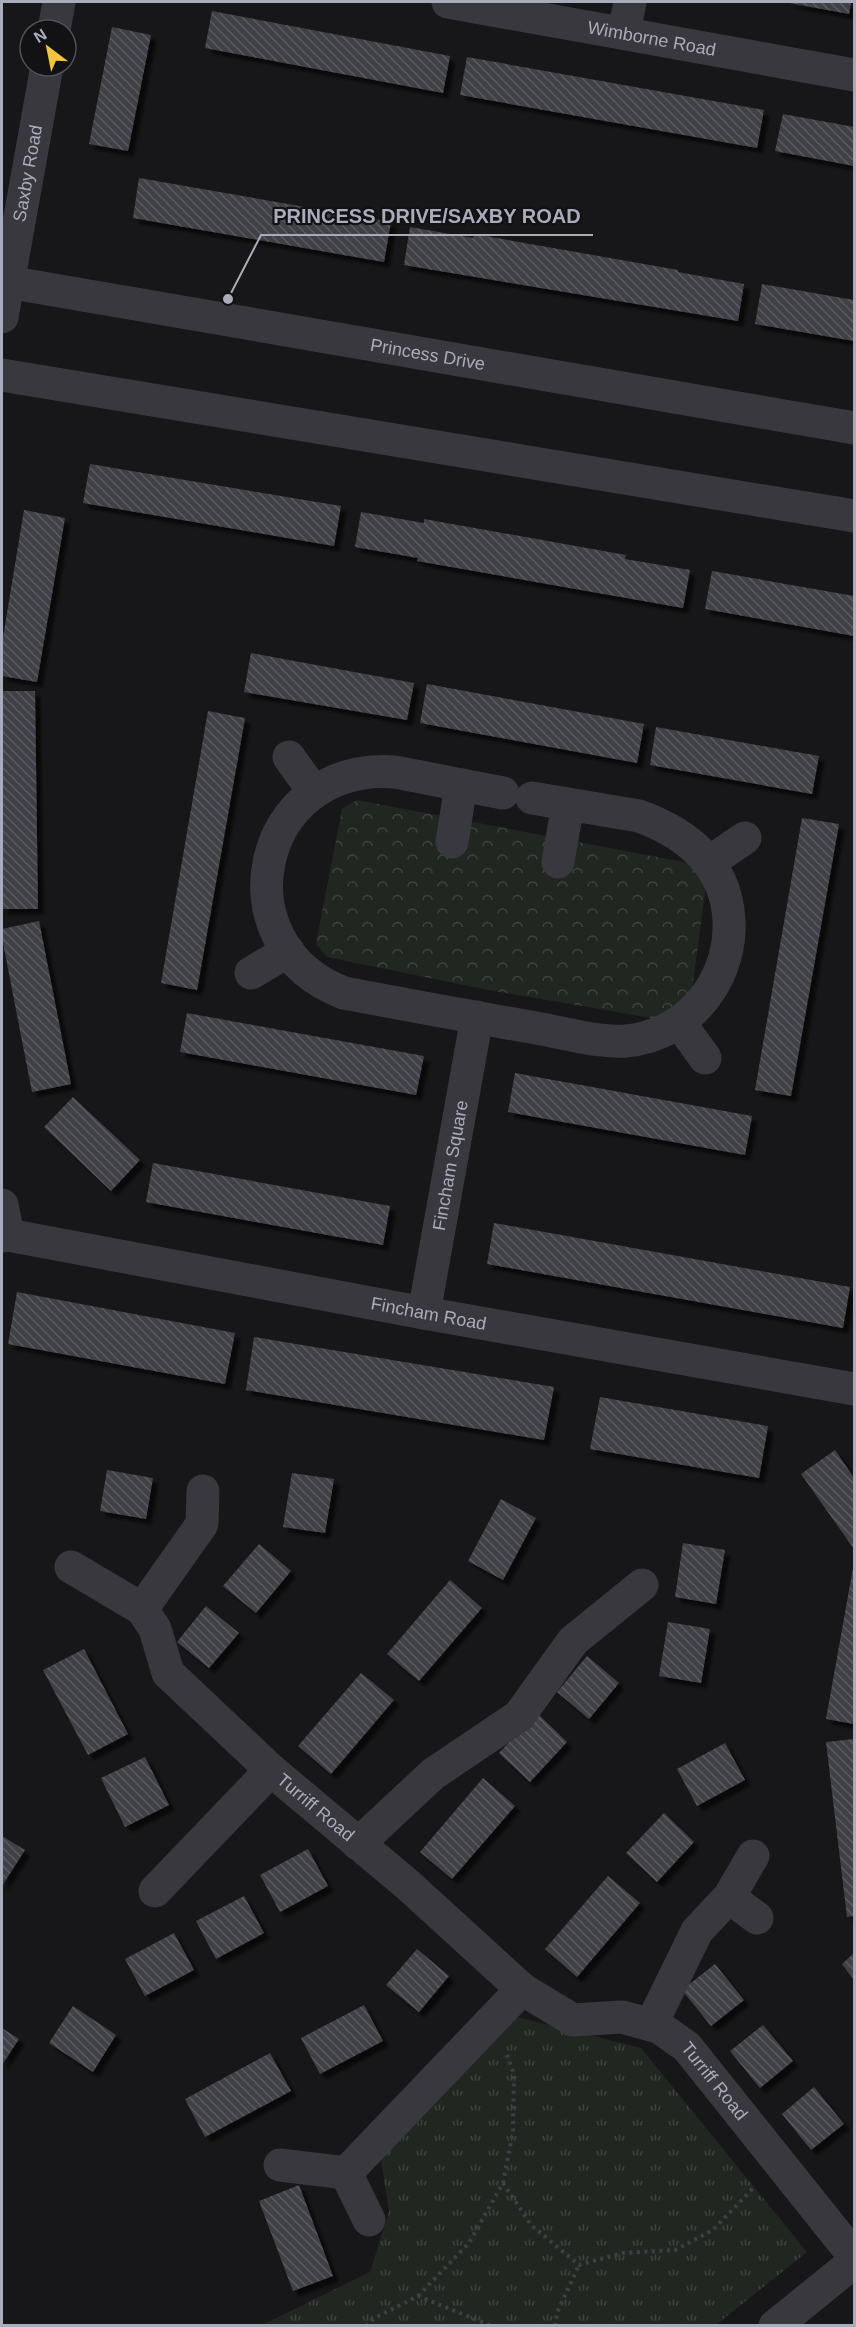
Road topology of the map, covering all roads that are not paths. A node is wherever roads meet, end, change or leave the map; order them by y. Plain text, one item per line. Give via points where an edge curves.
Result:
1 (58, 2) edge
2 (448, 2) edge
3 (630, 2) edge
4 (56, 18) edge
5 (624, 33) junction
6 (855, 75) edge
7 (45, 78) edge
8 (5, 282) edge
9 (2, 317) edge
10 (2, 375) edge
11 (855, 428) edge
12 (855, 516) edge
13 (288, 757) dead end
14 (461, 785) junction
15 (314, 792) junction
16 (568, 804) junction
17 (745, 838) dead end
18 (452, 842) dead end
19 (558, 862) dead end
20 (708, 863) junction
21 (288, 951) junction
22 (251, 974) dead end
23 (477, 1017) junction
24 (679, 1022) junction
25 (705, 1058) dead end
26 (4, 1225) edge
27 (424, 1313) junction
28 (855, 1389) edge
29 (203, 1491) dead end
30 (71, 1567) dead end
31 (642, 1585) dead end
32 (142, 1610) junction
33 (271, 1770) junction
34 (357, 1844) junction
35 (753, 1856) dead end
36 (155, 1891) dead end
37 (729, 1897) junction
38 (757, 1918) dead end
39 (522, 1989) junction
40 (651, 2025) junction
41 (280, 2165) dead end
42 (346, 2173) junction
43 (369, 2220) dead end
44 (855, 2256) edge
45 (855, 2262) edge
46 (776, 2325) edge

1 - 4 street
2 - 5 street, Wimborne Road
3 - 5 street
5 - 6 street, Wimborne Road
7 - 8 street, Saxby Road
8 - 9 street, Saxby Road
8 - 11 street, Princess Drive
10 - 12 street
13 - 15 street
14 - 15 street via 378,771 348,776
14 - 16 street
14 - 18 street
15 - 21 street via 280,829 268,862 267,897
16 - 19 street
16 - 20 street via 655,821 684,837
17 - 20 street
20 - 24 street via 727,904 730,942 718,980
21 - 22 street
21 - 23 street via 311,975 344,993
23 - 24 street via 611,1041 647,1036
23 - 27 street, Fincham Square
24 - 25 street
26 - 27 street, Fincham Road
27 - 28 street, Fincham Road
29 - 32 street via 202,1524
30 - 32 street, Turriff Road
31 - 34 street via 573,1641 519,1716 433,1774
32 - 33 street, Turriff Road via 155,1629 168,1673
33 - 34 street, Turriff Road
33 - 36 street, Turriff Road
34 - 39 street, Turriff Road
35 - 37 street
37 - 38 street
37 - 40 street via 697,1931
39 - 40 street, Turriff Road via 573,2020 622,2017
39 - 42 street
40 - 44 street, Turriff Road via 687,2047
41 - 42 street
42 - 43 street
45 - 46 street

